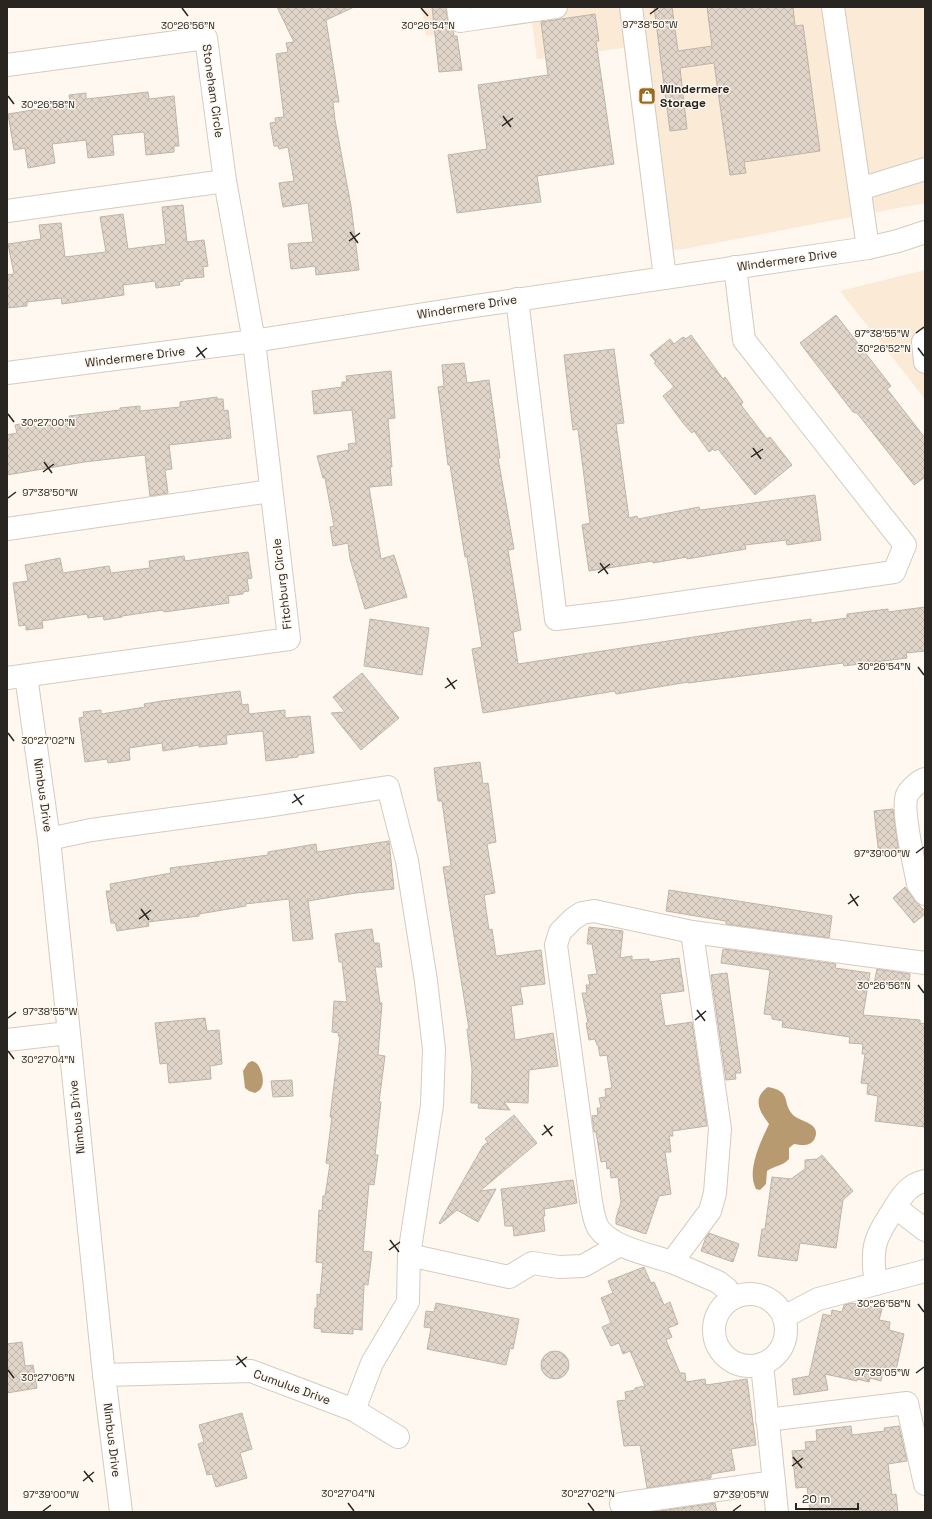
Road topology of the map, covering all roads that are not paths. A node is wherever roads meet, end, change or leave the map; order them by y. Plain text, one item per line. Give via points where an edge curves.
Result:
1 (458, 7) edge
2 (556, 7) edge
3 (631, 7) edge
4 (833, 7) edge
5 (7, 65) edge
6 (925, 169) edge
7 (225, 181) junction
8 (860, 189) junction
9 (7, 211) edge
10 (925, 232) edge
11 (868, 248) junction
12 (735, 267) junction
13 (665, 278) junction
14 (517, 299) junction
15 (925, 340) edge
16 (254, 341) junction
17 (925, 362) edge
18 (7, 373) edge
19 (271, 491) junction
20 (7, 529) edge
21 (16, 677) edge
22 (925, 779) edge
23 (49, 839) junction
24 (925, 894) edge
25 (692, 932) junction
26 (925, 963) edge
27 (68, 1033) junction
28 (7, 1040) edge
29 (925, 1181) edge
30 (895, 1207) junction
31 (925, 1230) edge
32 (620, 1245) junction
33 (408, 1255) junction
34 (672, 1262) junction
35 (925, 1271) edge
36 (876, 1284) junction
37 (731, 1299) junction
38 (784, 1317) junction
39 (762, 1364) junction
40 (104, 1375) junction
41 (354, 1410) junction
42 (767, 1420) junction
43 (398, 1437) dead end
44 (774, 1482) junction
45 (925, 1484) edge
46 (621, 1504) dead end
47 (121, 1512) edge
48 (777, 1512) edge

1 - 2 street via 460,21
3 - 13 street
4 - 8 street
5 - 7 street, Stoneham Circle via 206,38
6 - 8 street
7 - 9 street
7 - 16 street, Stoneham Circle
8 - 11 street
10 - 11 street, Windermere Drive
11 - 12 street, Windermere Drive
12 - 13 street, Windermere Drive
12 - 14 street via 744,340 904,544 894,572 556,619
13 - 14 street, Windermere Drive
14 - 16 street, Windermere Drive
15 - 17 street
16 - 18 street, Windermere Drive
16 - 19 street, Fitchburg Circle
19 - 20 street
19 - 21 street, Fitchburg Circle via 289,639
21 - 23 street, Nimbus Drive
22 - 24 street via 920,780 907,795 905,809 918,884
23 - 27 street, Nimbus Drive
23 - 33 street via 91,830 388,787 407,861 434,1049 432,1105
25 - 26 street
25 - 32 street via 594,911 582,912 560,932 556,945 591,1202 599,1229
25 - 34 street via 720,1129 715,1193 710,1210
27 - 28 street
27 - 40 street, Nimbus Drive
29 - 30 street via 909,1188
30 - 31 street
30 - 36 street via 874,1248
32 - 33 street via 583,1266 559,1267 532,1263 509,1277
32 - 34 street
33 - 41 street via 408,1302 372,1363
34 - 37 street via 718,1282 727,1289
35 - 36 street
36 - 38 street via 818,1299
37 - 38 street via 751,1294 762,1296 771,1300
37 - 39 street via 722,1307 717,1317 716,1340 721,1350 739,1364
38 - 39 street via 787,1328 785,1340 780,1350
39 - 42 street
40 - 41 street, Cumulus Drive via 251,1371
40 - 47 street, Nimbus Drive
41 - 43 street, Cumulus Drive
42 - 44 street
42 - 45 street via 907,1403
44 - 46 street
44 - 48 street

